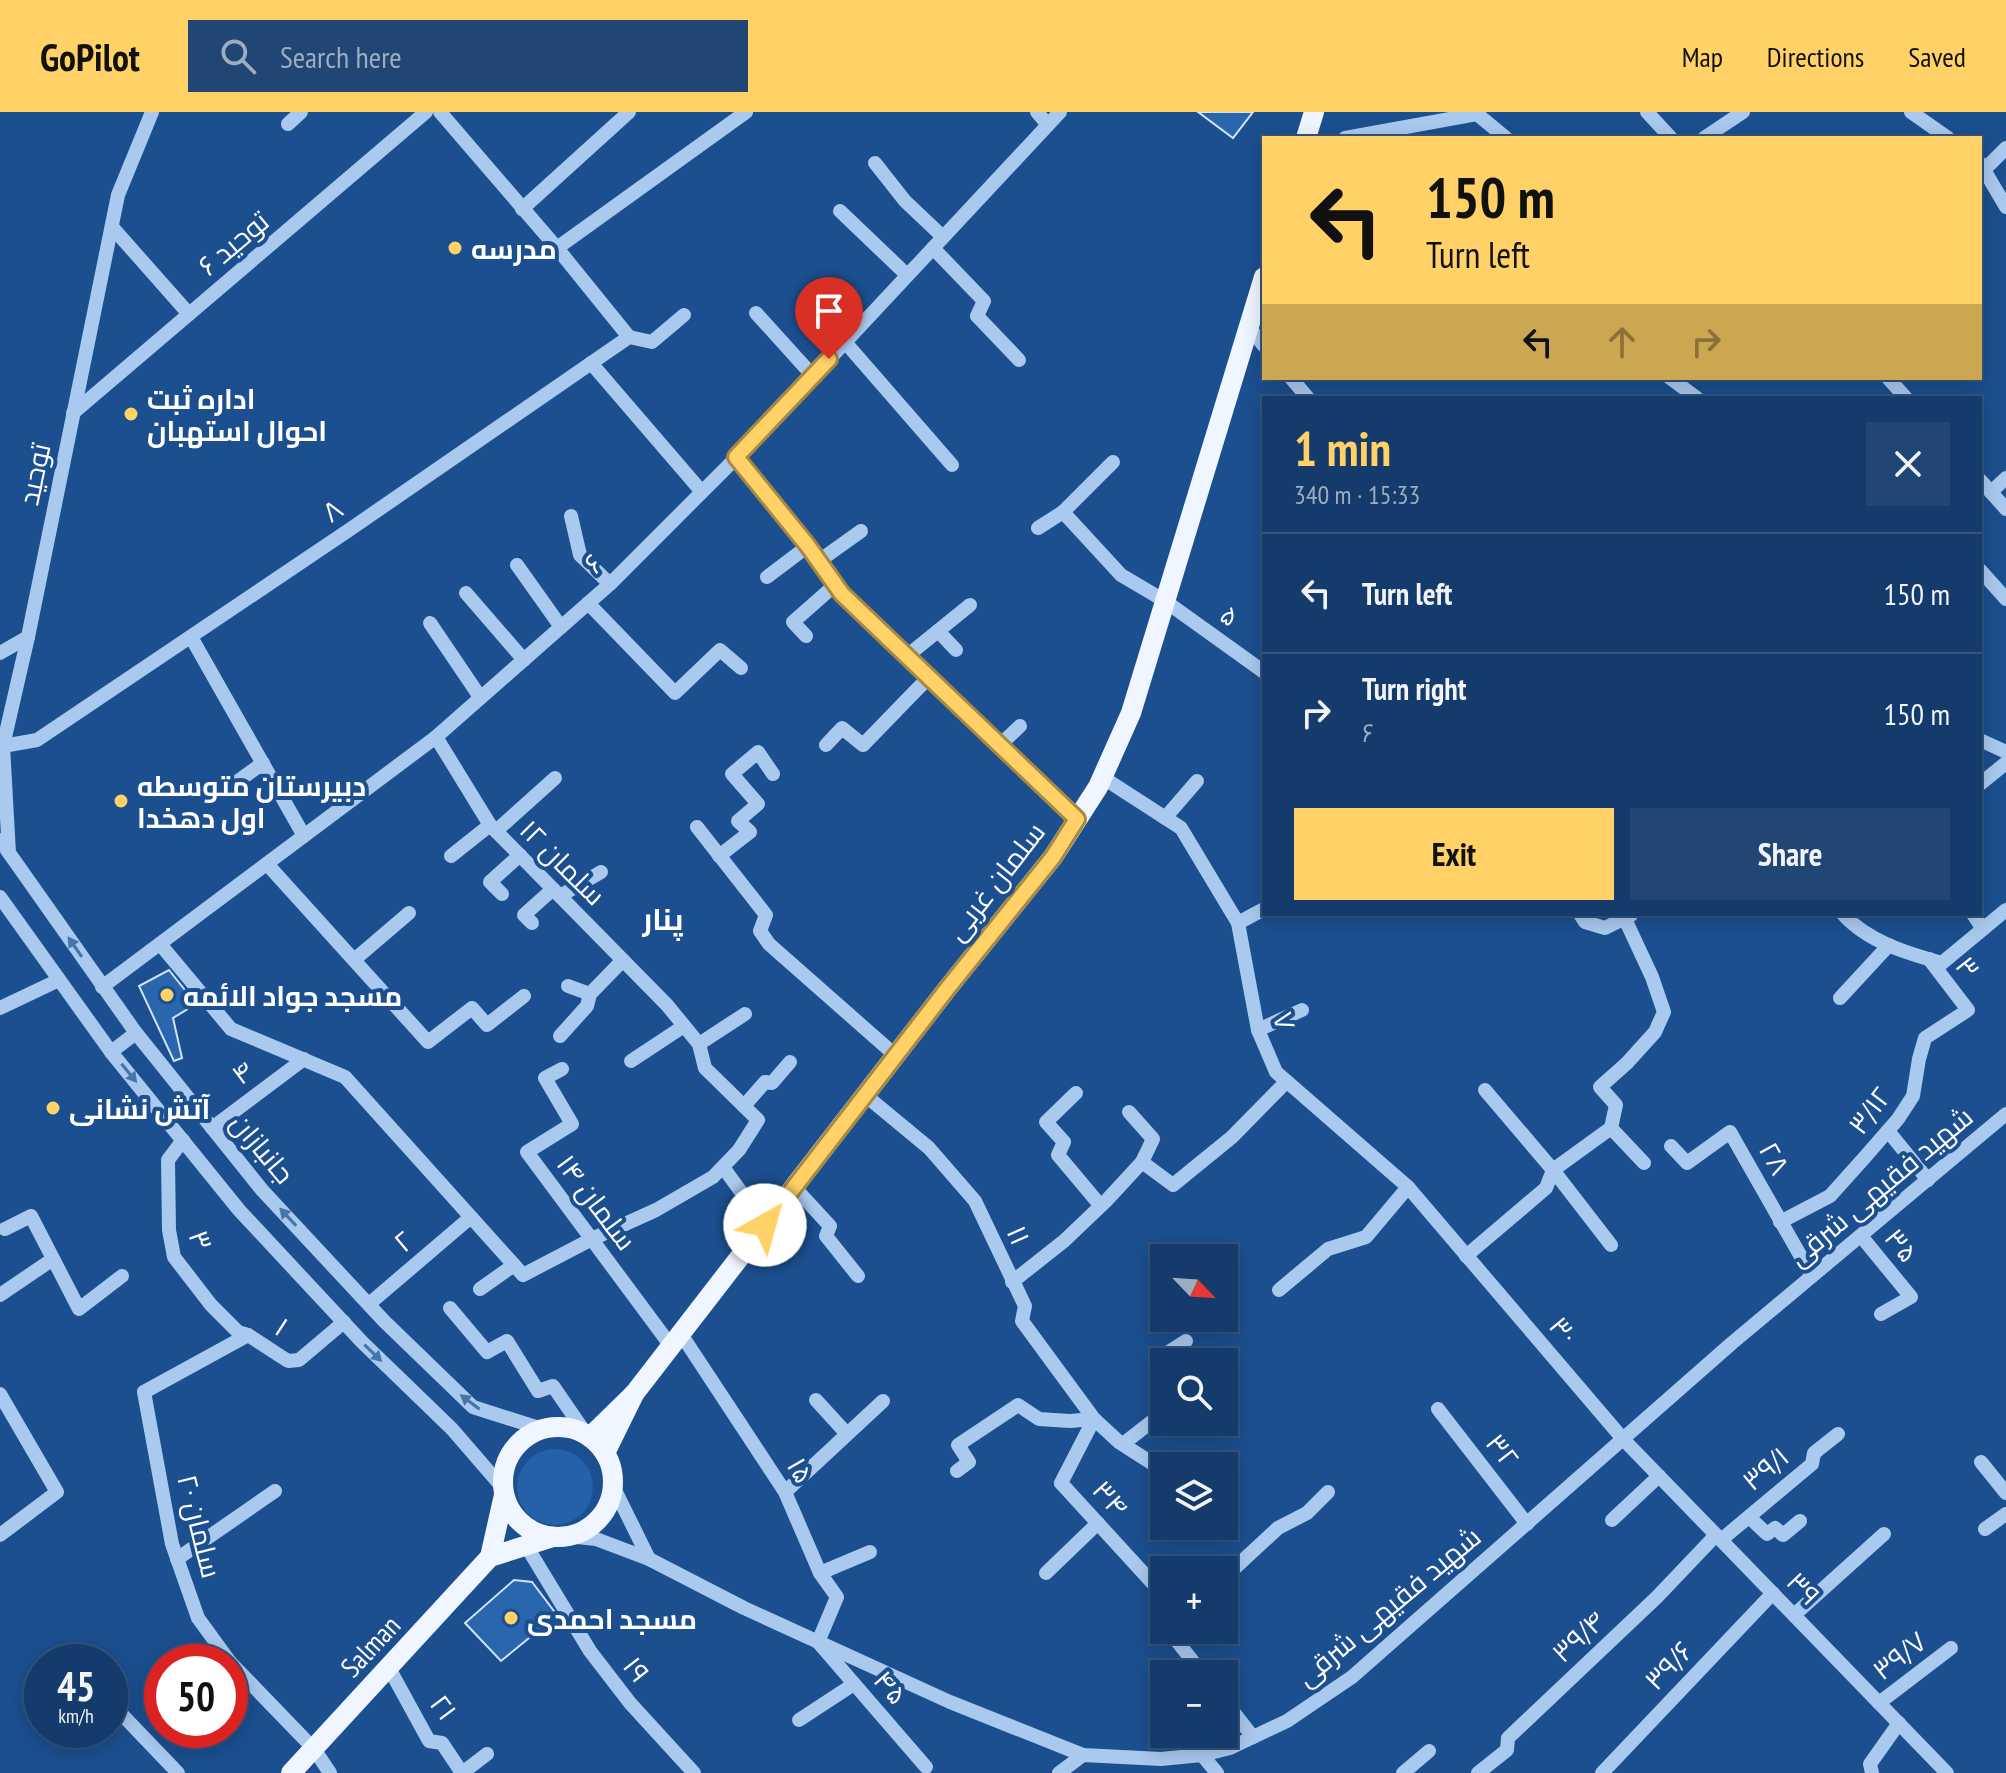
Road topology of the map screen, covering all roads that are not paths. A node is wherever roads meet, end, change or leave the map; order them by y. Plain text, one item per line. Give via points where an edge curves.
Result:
1 (152, 112) edge
2 (301, 112) edge
3 (426, 112) edge
4 (440, 112) edge
5 (629, 112) edge
6 (746, 112) edge
7 (1037, 112) edge
8 (1060, 112) edge
9 (1314, 112) edge
10 (1647, 112) edge
11 (1743, 112) edge
12 (1918, 114) edge
13 (288, 124) dead end
14 (1048, 125) junction
15 (1307, 136) edge
16 (1356, 136) edge
17 (1504, 136) edge
18 (1669, 136) edge
19 (1707, 136) edge
20 (1946, 136) edge
21 (2006, 148) edge
22 (875, 163) dead end
23 (1982, 166) edge
24 (2006, 207) edge
25 (522, 209) junction
26 (840, 211) dead end
27 (112, 227) junction
28 (938, 242) junction
29 (557, 248) junction
30 (907, 275) junction
31 (1262, 284) edge
32 (756, 313) dead end
33 (189, 314) junction
34 (684, 315) dead end
35 (1249, 327) junction
36 (629, 337) junction
37 (845, 342) junction
38 (1262, 343) edge
39 (1019, 360) dead end
40 (591, 363) junction
41 (813, 376) junction
42 (1293, 380) edge
43 (1672, 380) edge
44 (1890, 380) edge
45 (1306, 396) edge
46 (1690, 396) edge
47 (1904, 396) edge
48 (73, 413) junction
49 (736, 457) junction
50 (1113, 462) dead end
51 (952, 465) dead end
52 (2006, 478) edge
53 (1982, 482) edge
54 (702, 492) junction
55 (1991, 492) junction
56 (2006, 509) edge
57 (1063, 512) junction
58 (571, 516) dead end
59 (1038, 528) dead end
60 (861, 531) dead end
61 (808, 546) junction
62 (819, 561) junction
63 (517, 565) dead end
64 (1982, 572) edge
65 (767, 577) dead end
66 (610, 584) junction
67 (835, 585) junction
68 (466, 593) dead end
69 (2006, 599) edge
70 (1165, 601) junction
71 (588, 603) junction
72 (970, 605) dead end
73 (430, 623) dead end
74 (561, 627) junction
75 (938, 631) junction
76 (806, 636) dead end
77 (28, 637) junction
78 (191, 637) junction
79 (956, 650) dead end
80 (0, 653) edge
81 (907, 656) junction
82 (524, 660) junction
83 (741, 668) dead end
84 (1262, 671) edge
85 (929, 677) junction
86 (480, 697) junction
87 (1020, 726) dead end
88 (436, 737) junction
89 (1982, 741) edge
90 (826, 745) dead end
91 (1000, 745) junction
92 (3, 746) junction
93 (2006, 752) edge
94 (263, 763) junction
95 (2006, 763) edge
96 (773, 774) dead end
97 (1102, 777) junction
98 (555, 778) dead end
99 (1197, 781) dead end
100 (1982, 782) edge
101 (230, 787) dead end
102 (1165, 818) junction
103 (1077, 819) junction
104 (697, 827) dead end
105 (493, 828) junction
106 (304, 836) junction
107 (4, 846) edge
108 (520, 855) junction
109 (451, 856) dead end
110 (719, 856) junction
111 (267, 864) junction
112 (601, 872) dead end
113 (556, 892) junction
114 (502, 894) dead end
115 (0, 897) edge
116 (1262, 910) edge
117 (2006, 910) edge
118 (409, 913) dead end
119 (1581, 916) edge
120 (1845, 916) edge
121 (1974, 916) edge
122 (1629, 917) edge
123 (532, 923) dead end
124 (1238, 923) junction
125 (1983, 929) junction
126 (160, 944) junction
127 (1889, 945) junction
128 (1929, 959) junction
129 (354, 960) junction
130 (623, 960) junction
131 (59, 980) junction
132 (568, 986) dead end
133 (102, 987) junction
134 (590, 994) junction
135 (524, 996) dead end
136 (1840, 998) dead end
137 (0, 1008) edge
138 (1302, 1010) dead end
139 (1968, 1010) joint
140 (745, 1014) dead end
141 (684, 1026) junction
142 (1258, 1030) junction
143 (136, 1033) junction
144 (560, 1036) dead end
145 (699, 1044) junction
146 (111, 1052) junction
147 (895, 1055) junction
148 (304, 1059) junction
149 (631, 1061) dead end
150 (790, 1062) dead end
151 (562, 1069) dead end
152 (1286, 1082) junction
153 (1485, 1090) dead end
154 (1076, 1093) dead end
155 (865, 1095) junction
156 (744, 1106) junction
157 (1129, 1112) dead end
158 (2006, 1114) edge
159 (212, 1128) junction
160 (1611, 1128) junction
161 (1888, 1131) junction
162 (183, 1140) junction
163 (1671, 1146) dead end
164 (1142, 1162) junction
165 (1644, 1163) dead end
166 (723, 1167) junction
167 (1553, 1170) junction
168 (1928, 1180) junction
169 (794, 1187) junction
170 (1408, 1187) junction
171 (1100, 1205) junction
172 (471, 1217) junction
173 (1780, 1222) junction
174 (765, 1225) junction
175 (5, 1229) dead end
176 (1861, 1236) junction
177 (592, 1239) junction
178 (1611, 1245) dead end
179 (1466, 1256) junction
180 (53, 1259) junction
181 (514, 1265) junction
182 (122, 1276) dead end
183 (858, 1276) dead end
184 (1812, 1276) junction
185 (1012, 1282) junction
186 (480, 1289) dead end
187 (1279, 1290) dead end
188 (0, 1295) edge
189 (369, 1304) junction
190 (450, 1308) dead end
191 (1881, 1314) dead end
192 (344, 1322) junction
193 (248, 1335) junction
194 (676, 1340) junction
195 (1186, 1341) dead end
196 (1175, 1348) edge
197 (144, 1392) joint
198 (0, 1394) edge
199 (634, 1394) junction
200 (816, 1400) dead end
201 (883, 1401) dead end
202 (1438, 1409) dead end
203 (1094, 1419) junction
204 (1150, 1423) edge
205 (542, 1429) junction
206 (847, 1434) junction
207 (1838, 1434) dead end
208 (588, 1435) junction
209 (1623, 1439) junction
210 (1123, 1444) junction
211 (605, 1453) junction
212 (1150, 1462) edge
213 (1981, 1462) dead end
214 (957, 1471) dead end
215 (1659, 1476) junction
216 (613, 1486) junction
217 (275, 1491) dead end
218 (503, 1492) junction
219 (785, 1492) junction
220 (1328, 1492) dead end
221 (2006, 1493) edge
222 (2006, 1514) edge
223 (1749, 1517) junction
224 (1612, 1520) dead end
225 (1800, 1521) dead end
226 (1098, 1523) junction
227 (1527, 1524) junction
228 (1985, 1529) dead end
229 (1884, 1534) dead end
230 (0, 1535) edge
231 (561, 1537) junction
232 (1719, 1538) junction
233 (527, 1547) junction
234 (870, 1552) dead end
235 (490, 1557) junction
236 (177, 1559) junction
237 (649, 1559) junction
238 (1238, 1565) edge
239 (820, 1573) junction
240 (1046, 1573) dead end
241 (1150, 1580) edge
242 (1773, 1593) junction
243 (1794, 1615) junction
244 (818, 1642) junction
245 (217, 1644) edge
246 (1179, 1644) edge
247 (1951, 1648) dead end
248 (1192, 1660) edge
249 (389, 1668) junction
250 (248, 1681) edge
251 (854, 1684) junction
252 (1879, 1703) junction
253 (1238, 1718) edge
254 (799, 1720) dead end
255 (128, 1721) edge
256 (1899, 1723) junction
257 (1253, 1737) junction
258 (314, 1749) junction
259 (1429, 1751) dead end
260 (487, 1754) dead end
261 (1083, 1755) junction
262 (1202, 1755) junction
263 (926, 1767) dead end
264 (178, 1773) edge
265 (291, 1773) edge
266 (330, 1773) edge
267 (462, 1773) edge
268 (694, 1773) edge
269 (1059, 1773) edge
270 (1217, 1773) edge
271 (1403, 1773) edge
272 (1478, 1773) edge
273 (1602, 1773) edge
274 (1872, 1773) edge
275 (1947, 1773) edge

1 - 27 street, توحید via 118,195
2 - 13 street
3 - 33 street, توحید ۶
4 - 25 street
5 - 25 street
6 - 29 street
7 - 14 street
8 - 14 street, ۶
9 - 15 main road
10 - 18 street
11 - 19 street
12 - 20 street
14 - 28 street, ۶
16 - 17 street via 1477,114
21 - 23 street
22 - 28 street
23 - 24 street
25 - 29 street
26 - 30 street
27 - 33 street
27 - 48 street, توحید
28 - 30 street, ۶
28 - 39 street via 984,301 977,316
29 - 36 street
30 - 37 street, ۶
31 - 35 main road, سلمان غربی
32 - 41 street
33 - 48 street, توحید ۶
34 - 36 street, ۸ via 652,342
35 - 38 street
35 - 70 main road, سلمان غربی
36 - 40 street, ۸
37 - 41 street, ۶
37 - 51 street
40 - 54 street
40 - 78 street, ۸
41 - 49 street, ۶
42 - 45 street
43 - 46 street
44 - 47 street
48 - 77 street, توحید
49 - 54 street, ۶
49 - 61 street
50 - 57 street
52 - 55 street
53 - 55 street
54 - 66 street, ۶
55 - 56 street
57 - 59 street
57 - 70 street, ۵ via 1121,575
58 - 66 street via 580,555
60 - 62 street
61 - 62 street
61 - 65 street
62 - 67 street
63 - 74 street
64 - 69 street
66 - 71 street, ۶
67 - 76 street via 793,622
67 - 81 street
68 - 82 street
70 - 84 street, ۵
70 - 97 main road, سلمان غربی via 1131,713
71 - 74 street, ۶
71 - 83 street via 675,693 720,650
72 - 75 street
73 - 86 street
74 - 82 street, ۶
75 - 79 street
75 - 81 street
77 - 80 street
77 - 92 street, توحید
78 - 92 street, ۸ via 37,740
78 - 94 street
81 - 85 street
82 - 86 street, ۶
85 - 90 street via 863,745 842,728
85 - 91 street
86 - 88 street, ۶
87 - 91 street
88 - 105 street, سلمان ۱۲
88 - 106 street, ۶
89 - 93 street
91 - 103 street
92 - 107 street, توحید
94 - 101 street
94 - 106 street
95 - 100 street
96 - 110 street via 758,752 732,774 758,804 738,821 750,832
97 - 102 street, ۷
97 - 103 main road, سلمان غربی
98 - 105 street
99 - 102 street
102 - 124 street, ۷ via 1181,828
103 - 147 main road, سلمان غربی via 1053,857
104 - 110 street
105 - 108 street, سلمان ۱۲
105 - 109 street
106 - 111 street, ۶
133 -> 107 street, جانبازان
108 - 113 street, سلمان ۱۲
108 - 114 street via 490,882
110 - 147 street via 766,915 760,931 769,944
111 - 126 street, ۶
111 - 129 street
112 - 113 street
113 - 123 street via 524,915
113 - 130 street, سلمان ۱۲
115 - 131 street, جانبازان
116 - 124 street
117 - 125 street
118 - 129 street
119 - 122 street via 1605,928
120 - 127 street, ۳
121 - 125 street
122 - 160 street via 1664,1012 1655,1032 1600,1087 1616,1105
124 - 142 street, ۷
125 - 128 street via 1942,963
126 - 133 street, ۶
126 - 148 street via 231,1029
127 - 128 street, ۳
127 - 136 street
128 - 139 street, ۳
129 - 135 street via 428,1042 472,1008 487,1025
130 - 134 street
130 - 141 street, سلمان ۱۲
131 - 137 street
131 - 146 street, جانبازان
132 - 134 street
133 - 143 street, جانبازان
134 - 144 street via 587,1006
138 - 142 street
139 - 161 street, ۳/۱۲ via 1925,1038 1913,1096
140 - 145 street
141 - 145 street, سلمان ۱۲
141 - 149 street
142 - 152 street, ۷ via 1276,1072
143 - 146 street
143 - 159 street, جانبازان
145 - 156 street, سلمان ۱۲ via 705,1068
146 -> 162 street, جانبازان
147 - 155 main road, سلمان غربی
148 - 159 street, ۴
148 - 172 street via 345,1077
150 - 156 street
151 - 177 street, سلمان ۱۴ via 545,1078 572,1124 527,1152
152 - 164 street via 1232,1137 1173,1185
152 - 170 street, ۷
153 - 167 street
154 - 171 street via 1046,1122 1064,1142 1058,1155
155 - 169 main road, سلمان غربی
155 - 185 street, ۱۱ via 929,1148 975,1201
156 - 166 street, سلمان ۱۲ via 758,1120
157 - 164 street via 1153,1139
158 - 168 street, شهید فقیهی شرقی
189 -> 159 street, جانبازان
160 - 165 street
160 - 167 street
161 - 168 street
161 - 173 street, ۳/۱۲ via 1830,1196
162 - 192 street, جانبازان via 239,1210
162 - 193 street, ۳ via 168,1160 174,1257 211,1305
163 - 173 street, ۲۸ via 1687,1163 1730,1132
164 - 171 street
166 - 174 street
166 - 177 street via 656,1210
167 - 178 street
167 - 179 street via 1546,1188
168 - 176 street, شهید فقیهی شرقی
169 - 174 main road, سلمان غربی
169 - 183 street via 830,1226 826,1236
170 - 179 street, ۷
170 - 187 street via 1366,1237 1328,1249
171 - 185 street
172 - 181 street
172 - 189 street, ۲
173 - 184 street, ۲۸
174 - 194 main road, سلمان غربی
175 - 180 street via 31,1216
176 - 184 street, شهید فقیهی شرقی
176 - 191 street, ۳۵ via 1911,1297
177 - 181 street via 523,1275
177 - 194 street, سلمان ۱۴
179 - 209 street, ۳۰
180 - 182 street via 79,1309
180 - 188 street
181 - 186 street
184 - 209 street, شهید فقیهی شرقی
185 - 203 street, ۱۱ via 1025,1306 1022,1321
205 -> 189 street, جانبازان via 473,1407
190 - 208 street via 487,1352 507,1341 538,1391 553,1386
192 - 193 street, ۱ via 299,1360 288,1361
192 -> 218 street, جانبازان via 452,1429
193 - 197 street, ۱
194 - 199 main road, سلمان غربی
194 - 219 street, ۱۵
195 - 196 street
197 - 236 street, سلمان ۲۰
198 - 230 street via 57,1492
199 - 208 main road
199 - 211 main road
200 - 206 street
201 - 206 street
202 - 227 street, ۳۲
203 - 210 street, ۱۱
203 - 214 street via 1039,1419 1018,1405 958,1445 969,1462
203 - 226 street, ۳۴ via 1061,1483
204 - 210 street
205 - 208 main road via 565,1427
205 - 218 main road via 512,1451
206 - 219 street
207 - 223 street, ۳۹/۱ via 1814,1453 1812,1464
208 - 211 main road
209 - 215 street, ۳۹
209 - 227 street, شهید فقیهی شرقی
210 - 212 street, ۱۱
211 - 216 main road
213 - 221 street
215 - 224 street
215 - 232 street, ۳۹
216 - 231 main road via 599,1519
216 - 237 street
217 - 236 street
218 - 231 main road via 522,1524
218 - 235 main road
219 - 239 street, ۱۵
220 - 238 street
222 - 228 street
223 - 225 street via 1767,1534 1775,1528 1783,1535
223 - 232 street, ۳۹/۱
226 - 240 street
226 - 241 street, ۳۴
227 - 257 street, شهید فقیهی شرقی via 1352,1677
229 - 243 street
231 - 233 main road
231 - 237 street, شهید فقیهی شرقی via 596,1539
232 - 242 street, ۳۹
232 - 272 street, ۳۹/۴ via 1508,1738 1507,1750
233 - 235 main road
233 - 268 street, ۱۹ via 590,1651
234 - 239 street
235 - 249 main road, Salman
236 - 245 street, سلمان ۲۰ via 198,1618
237 - 244 street, شهید فقیهی شرقی
239 - 244 street, ۱۵ via 837,1597
242 - 243 street, ۳۹
242 - 273 street, ۳۹/۶
243 - 252 street, ۳۹
244 - 251 street, ۴۵
244 - 261 street, شهید فقیهی شرقی
246 - 248 street
247 - 252 street, ۳۹/۷
249 - 258 main road, Salman
249 - 267 street, ۲۱ via 429,1741 442,1743
250 - 258 street, سلمان ۲۰
251 - 254 street
251 - 263 street, ۴۵
252 - 256 street, ۳۹
253 - 257 street
255 - 264 street
256 - 274 street via 1870,1764
256 - 275 street, ۳۹
257 - 262 street, شهید فقیهی شرقی
258 - 265 main road, Salman
258 - 266 street, سلمان ۲۰
259 - 271 street
260 - 267 street
261 - 262 street, شهید فقیهی شرقی
261 - 269 street
262 - 270 street

